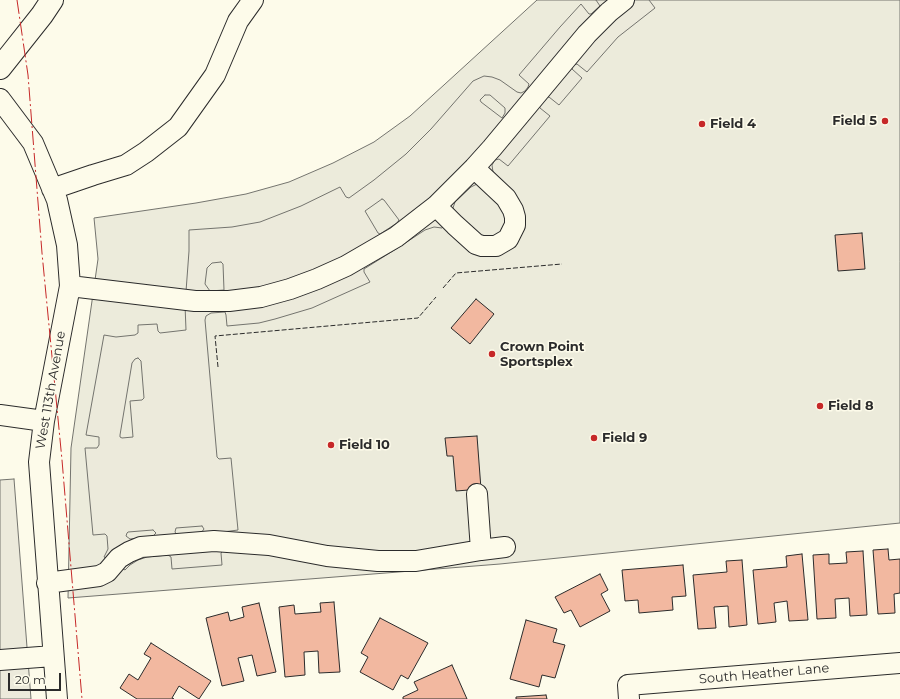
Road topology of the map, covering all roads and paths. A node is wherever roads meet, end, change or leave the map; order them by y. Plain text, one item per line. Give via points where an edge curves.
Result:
1 (52, 0) edge
2 (253, 0) edge
3 (624, 0) edge
4 (0, 68) edge
5 (0, 99) edge
6 (474, 168) junction
7 (52, 189) junction
8 (436, 206) junction
9 (70, 286) junction
10 (0, 415) edge
11 (44, 421) junction
12 (477, 494) dead end
13 (505, 547) dead end
14 (481, 550) junction
15 (47, 583) junction
16 (53, 656) junction
17 (0, 660) edge
18 (900, 663) edge
19 (628, 692) edge
20 (56, 699) edge

1 - 4 main road
2 - 7 street via 238,21 215,75 178,127 126,165
3 - 6 street via 583,39
5 - 7 street, West 113th Avenue via 33,143
6 - 8 street
6 - 8 street via 506,198 514,210 515,225 508,239 496,246 476,244
7 - 9 street, West 113th Avenue via 67,245
8 - 9 street via 396,237 346,266 317,279 261,297 229,301 195,301
9 - 11 street, West 113th Avenue
10 - 11 street
11 - 15 street, West 113th Avenue via 38,462
12 - 14 street
13 - 14 street
14 - 15 street via 416,561 378,561 327,556 279,546 214,541 141,547 119,558 107,572 99,576
15 - 16 street, West 113th Avenue
16 - 17 street
16 - 20 street, West 113th Avenue
18 - 19 street, South Heather Lane

